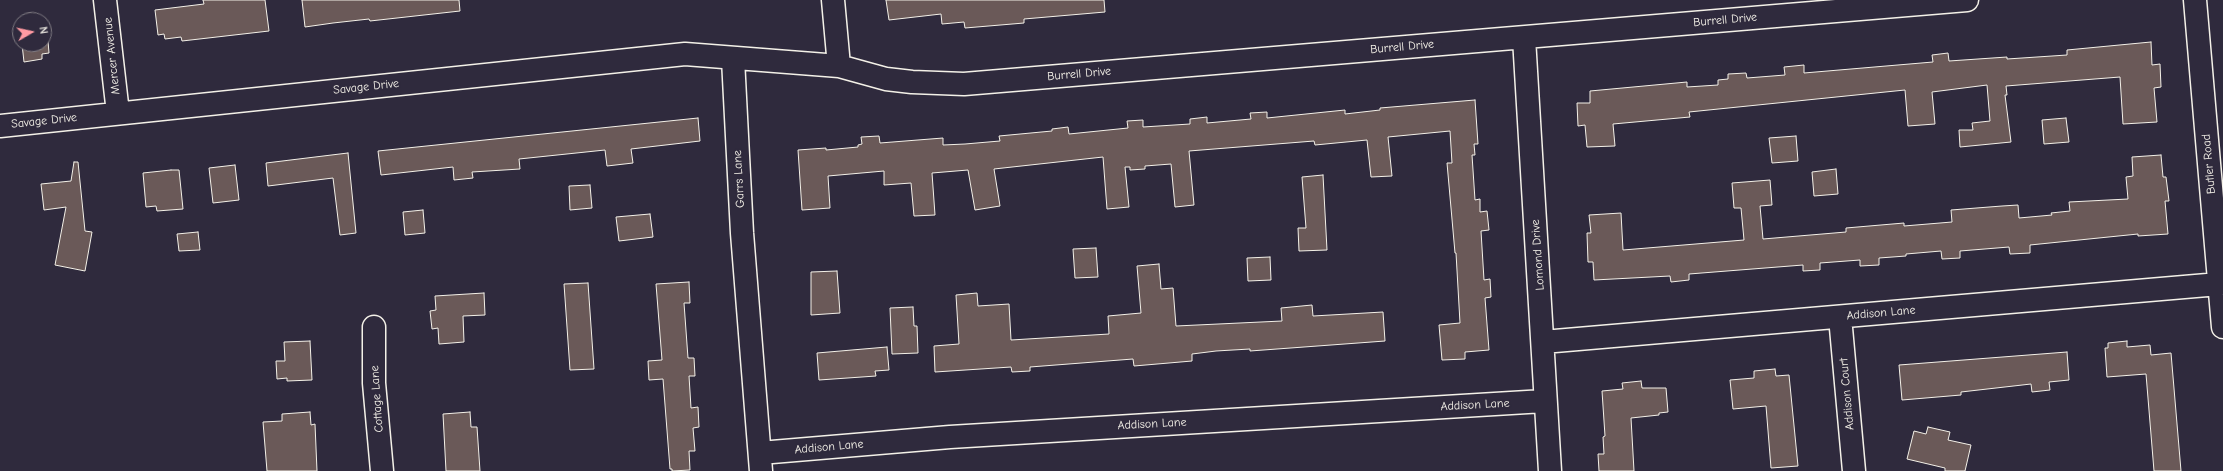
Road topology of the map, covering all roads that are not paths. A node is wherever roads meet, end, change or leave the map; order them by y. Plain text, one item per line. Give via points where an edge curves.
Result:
1 (105, 0) edge
2 (833, 0) edge
3 (1967, 0) edge
4 (2195, 0) edge
5 (1524, 38) junction
6 (733, 59) junction
7 (839, 66) junction
8 (118, 113) junction
9 (0, 126) edge
10 (2219, 284) junction
11 (1840, 317) junction
12 (374, 327) dead end
13 (2223, 327) edge
14 (1543, 342) junction
15 (1544, 401) junction
16 (760, 462) edge
17 (382, 471) edge
18 (1550, 471) edge
19 (1854, 471) edge

1 - 8 street, Mercer Avenue
2 - 7 street
3 - 5 street, Burrell Drive
4 - 10 street, Butler Road
5 - 7 street, Burrell Drive via 964,84 886,79
5 - 14 street, Lomond Drive
6 - 7 street
6 - 8 street, Savage Drive via 685,54
6 - 16 street, Garrs Lane via 742,233
8 - 9 street, Savage Drive
10 - 11 street, Addison Lane
10 - 13 street, Butler Road
11 - 14 street, Addison Lane
11 - 19 street, Addison Court
12 - 17 street, Cottage Lane via 374,383
14 - 15 street, Lomond Drive
15 - 16 street, Addison Lane via 950,437
15 - 18 street, Lomond Drive

